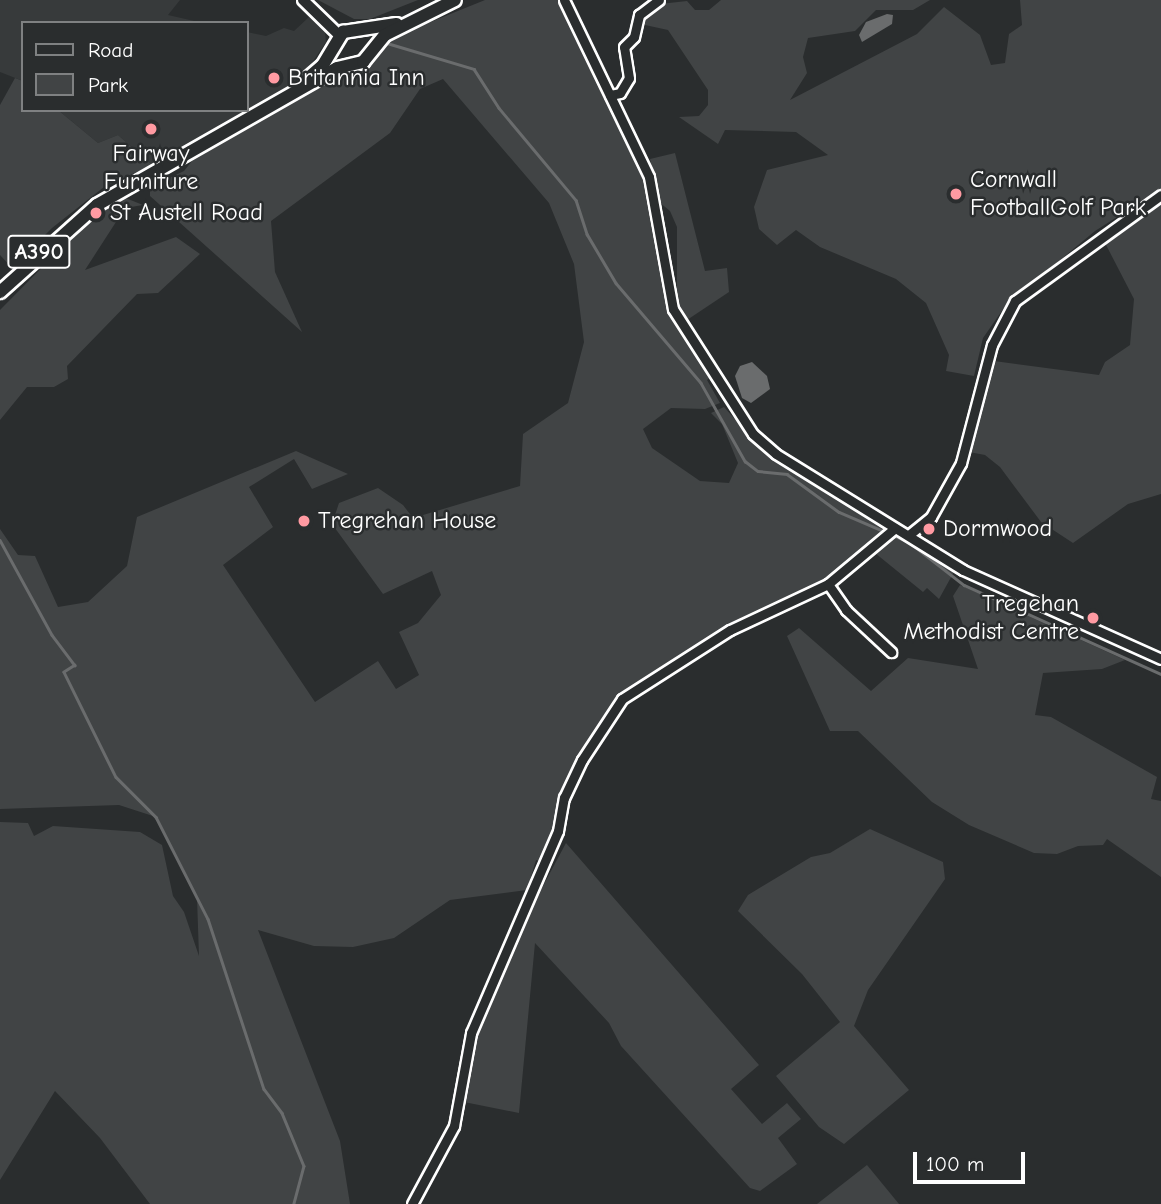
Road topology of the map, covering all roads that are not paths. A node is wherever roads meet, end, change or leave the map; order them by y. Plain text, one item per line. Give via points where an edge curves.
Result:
1 (303, 0) edge
2 (455, 0) edge
3 (564, 0) edge
4 (659, 0) edge
5 (403, 23) junction
6 (359, 31) junction
7 (337, 41) junction
8 (370, 51) junction
9 (351, 66) junction
10 (610, 95) junction
11 (274, 106) junction
12 (1161, 195) edge
13 (0, 292) edge
14 (891, 533) junction
15 (910, 534) junction
16 (828, 584) junction
17 (891, 652) dead end
18 (1161, 659) edge
19 (412, 1204) edge

1 - 7 main road
2 - 5 highway
3 - 10 street
4 - 10 street via 639,15 634,37 624,47 629,78 620,93
5 - 6 highway
5 - 8 highway
6 - 7 highway
6 - 8 highway via 368,40
7 - 9 highway via 338,59
7 - 11 highway via 323,65
8 - 9 highway via 363,62
9 - 11 highway via 337,68
10 - 14 street via 649,177 673,309 713,376 753,434
11 - 13 highway, A390 via 97,205
12 - 15 street via 1016,301 992,345 961,463 931,517
14 - 15 street
14 - 16 street
15 - 18 street via 962,570
16 - 17 street via 846,610
16 - 19 street via 730,631 622,699 582,760 564,798 558,831 471,1033 454,1125

